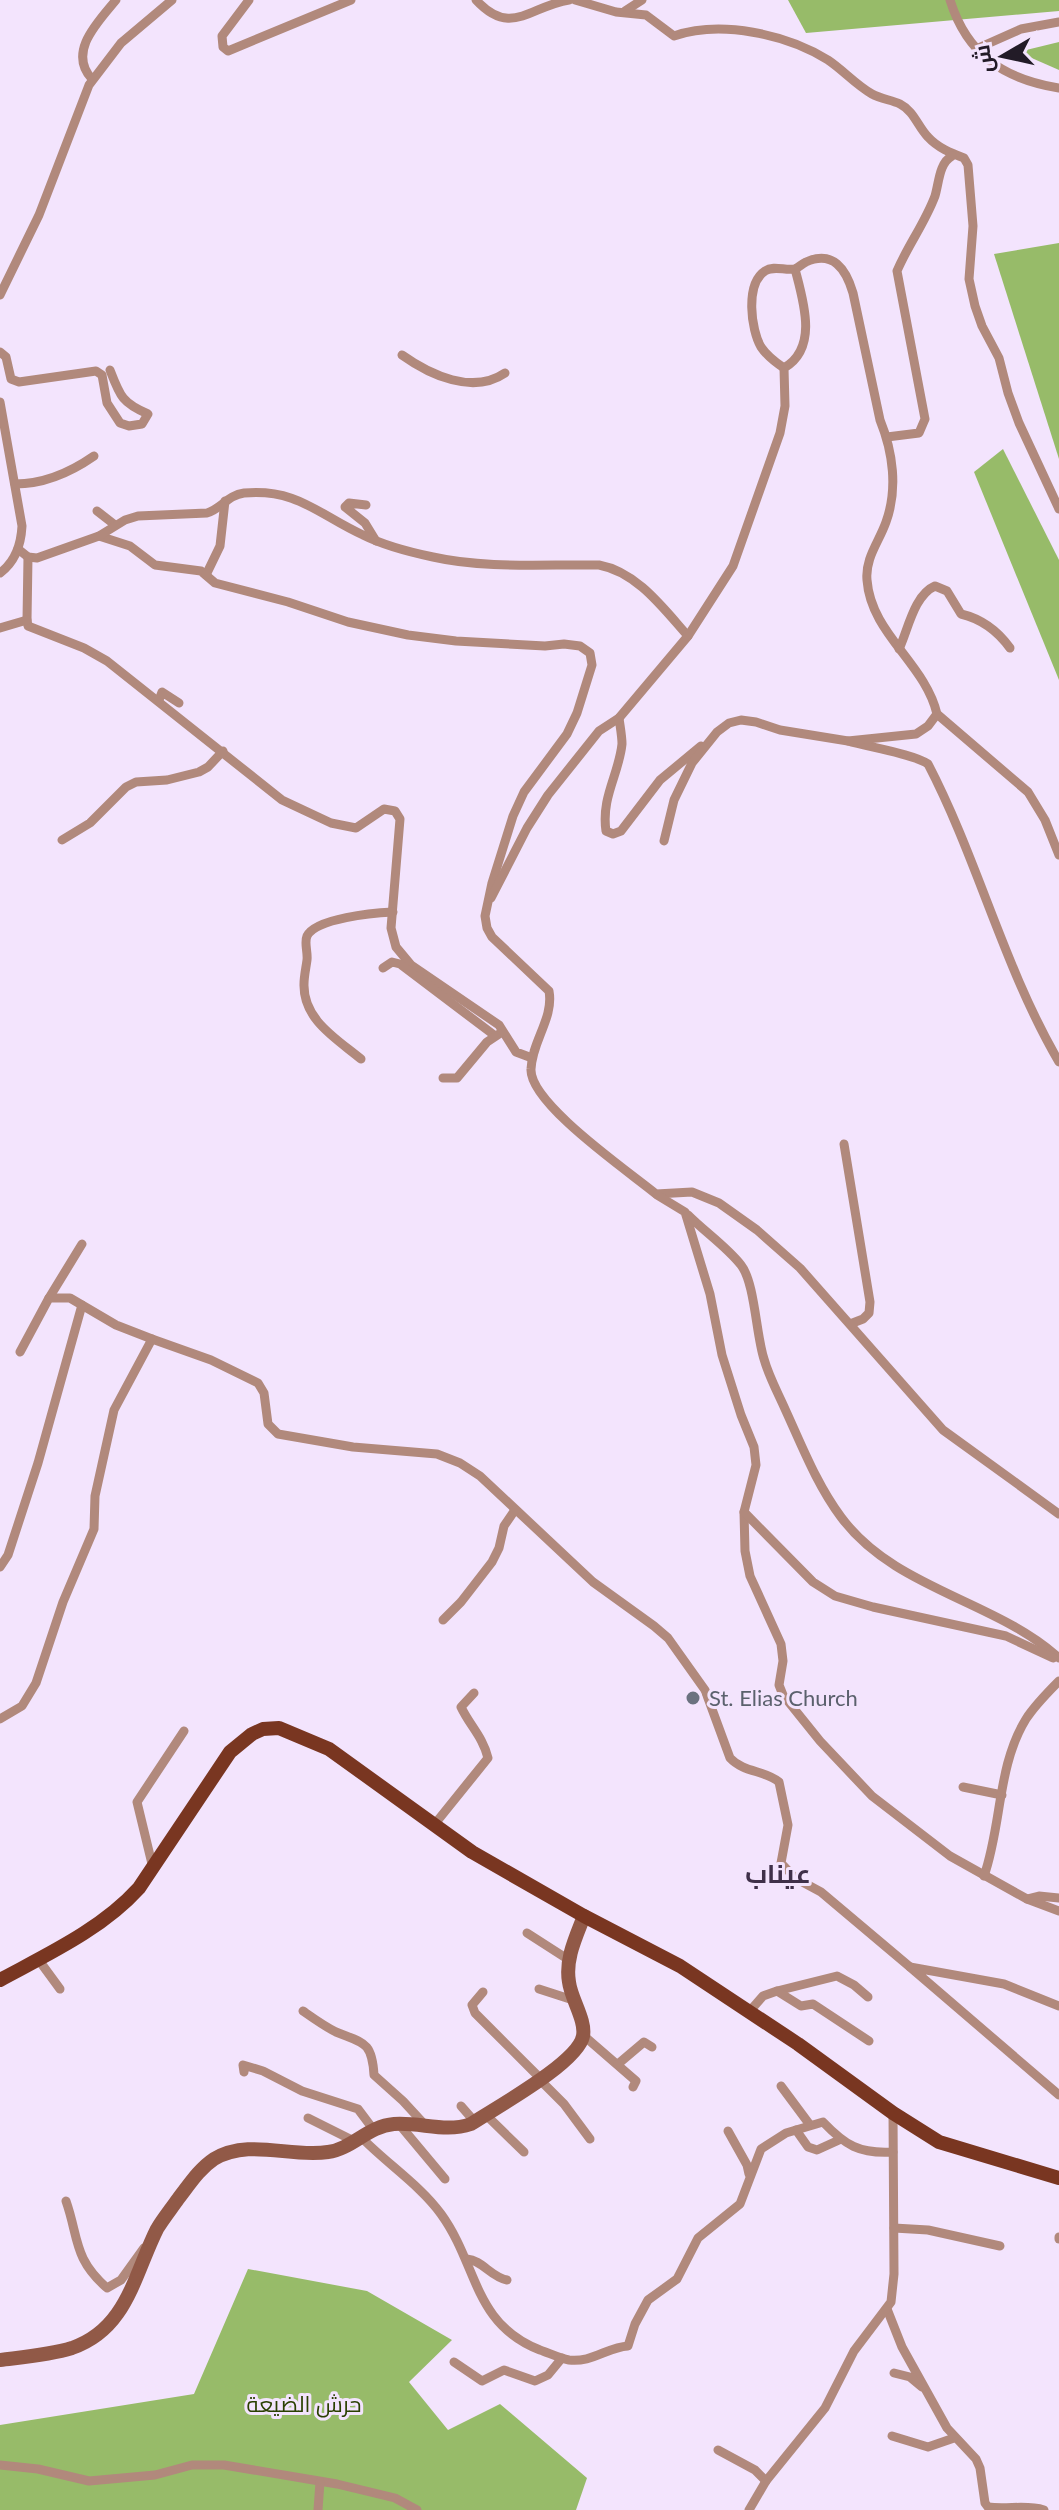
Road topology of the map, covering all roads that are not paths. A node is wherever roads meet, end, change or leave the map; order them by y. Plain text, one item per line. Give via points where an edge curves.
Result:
1 (116, 0) edge
2 (172, 0) edge
3 (249, 0) edge
4 (351, 0) edge
5 (476, 0) edge
6 (572, 0) edge
7 (642, 0) edge
8 (950, 0) edge
9 (622, 12) junction
10 (1059, 22) edge
11 (976, 49) junction
12 (92, 79) junction
13 (1059, 88) edge
14 (952, 156) junction
15 (795, 269) junction
16 (0, 295) edge
17 (0, 352) edge
18 (402, 355) dead end
19 (784, 368) junction
20 (110, 370) dead end
21 (505, 373) dead end
22 (0, 402) edge
23 (887, 437) junction
24 (94, 456) dead end
25 (15, 484) junction
26 (225, 501) junction
27 (366, 505) dead end
28 (1059, 509) edge
29 (97, 511) dead end
30 (115, 525) junction
31 (99, 536) junction
32 (376, 541) junction
33 (18, 549) junction
34 (28, 557) junction
35 (0, 573) edge
36 (206, 575) junction
37 (27, 620) junction
38 (0, 628) edge
39 (688, 636) junction
40 (1010, 648) dead end
41 (899, 649) junction
42 (159, 700) junction
43 (179, 703) dead end
44 (937, 714) junction
45 (619, 718) junction
46 (717, 732) junction
47 (848, 741) junction
48 (223, 751) junction
49 (62, 840) dead end
50 (664, 841) dead end
51 (1059, 855) edge
52 (489, 900) junction
53 (393, 912) junction
54 (383, 968) dead end
55 (494, 1035) junction
56 (506, 1037) junction
57 (532, 1058) junction
58 (361, 1059) dead end
59 (1059, 1062) edge
60 (443, 1078) dead end
61 (844, 1144) dead end
62 (656, 1194) junction
63 (685, 1212) junction
64 (82, 1244) dead end
65 (49, 1298) junction
66 (82, 1305) junction
67 (850, 1324) junction
68 (152, 1339) junction
69 (20, 1352) dead end
70 (515, 1510) junction
71 (744, 1512) junction
72 (1059, 1514) edge
73 (0, 1567) edge
74 (443, 1620) dead end
75 (1059, 1659) edge
76 (1059, 1681) edge
77 (474, 1693) dead end
78 (0, 1719) edge
79 (184, 1731) dead end
80 (963, 1787) dead end
81 (1002, 1795) junction
82 (434, 1825) junction
83 (153, 1868) junction
84 (984, 1876) junction
85 (1059, 1898) edge
86 (1027, 1899) junction
87 (1059, 1911) edge
88 (584, 1916) junction
89 (527, 1933) dead end
90 (38, 1959) junction
91 (569, 1960) junction
92 (910, 1967) junction
93 (0, 1980) edge
94 (60, 1989) dead end
95 (539, 1989) dead end
96 (777, 1991) junction
97 (483, 1992) dead end
98 (868, 1997) dead end
99 (573, 2000) junction
100 (1059, 2006) edge
101 (303, 2011) dead end
102 (749, 2012) junction
103 (583, 2035) junction
104 (869, 2041) dead end
105 (652, 2047) dead end
106 (618, 2064) junction
107 (244, 2072) dead end
108 (540, 2079) junction
109 (781, 2086) dead end
110 (633, 2087) dead end
111 (1059, 2095) edge
112 (461, 2106) dead end
113 (893, 2113) junction
114 (308, 2118) dead end
115 (480, 2118) junction
116 (399, 2124) junction
117 (810, 2125) junction
118 (426, 2126) junction
119 (796, 2130) junction
120 (728, 2131) dead end
121 (363, 2136) junction
122 (590, 2139) dead end
123 (839, 2140) junction
124 (524, 2152) dead end
125 (893, 2152) junction
126 (750, 2178) junction
127 (1059, 2178) edge
128 (445, 2179) dead end
129 (66, 2201) dead end
130 (894, 2228) junction
131 (157, 2229) junction
132 (1000, 2246) dead end
133 (467, 2259) junction
134 (507, 2280) dead end
135 (887, 2309) junction
136 (562, 2358) junction
137 (0, 2360) edge
138 (454, 2362) dead end
139 (894, 2373) dead end
140 (925, 2389) junction
141 (892, 2436) dead end
142 (954, 2438) junction
143 (718, 2450) dead end
144 (0, 2465) edge
145 (766, 2481) junction
146 (320, 2482) junction
147 (318, 2510) edge
148 (417, 2510) edge
149 (749, 2510) edge
150 (1044, 2510) edge

1 - 12 street via 94,25 83,51 83,65
2 - 12 street via 125,38
3 - 4 street via 222,36 228,51
5 - 6 street via 506,19
6 - 9 street
7 - 9 street
8 - 11 street
9 - 14 street via 646,15 674,36 720,28 802,47 867,91 900,104 926,136
10 - 11 street via 1034,25
11 - 13 street via 1012,76
12 - 16 street via 39,215
14 - 23 street via 944,162 925,221 897,271 925,419 919,433
14 - 28 street via 961,156 968,165 973,226 969,279 975,306 999,358 1019,423
15 - 19 street via 804,304 804,337 796,359
15 - 19 street via 765,271 757,280 752,303 760,344
15 - 23 street via 821,258 833,260 847,275
17 - 20 street via 11,379 19,382 96,371 120,423 142,424 148,414 121,399
18 - 21 street via 422,369 459,381 497,379
19 - 39 street via 785,406 778,441 733,566
22 - 25 street
23 - 41 street via 893,468 891,506 868,558 866,577 870,604
24 - 25 street via 66,472
25 - 33 street via 22,526
26 - 30 street via 207,513 154,514
26 - 32 street via 241,493 279,493
26 - 36 street via 220,546
27 - 32 street via 345,507
29 - 30 street
30 - 31 street
31 - 34 street
31 - 36 street via 130,546 155,565
32 - 39 street via 456,561 612,567 632,578
33 - 34 street
33 - 35 street
34 - 37 street
36 - 52 street via 215,583 399,633 483,643 564,644 590,653 592,665 577,713 524,792
37 - 38 street
37 - 42 street via 35,631 107,661
39 - 45 street
40 - 41 street via 998,632 961,614 947,591 935,586 921,599
41 - 44 street via 926,687
42 - 43 street via 162,692
42 - 48 street
44 - 47 street via 916,734
44 - 51 street via 1028,792
45 - 46 street via 622,744 604,818 606,831 613,834 621,831 660,780
45 - 52 street via 599,731 548,795
46 - 47 street via 741,720
46 - 50 street via 682,782
47 - 59 street via 928,764 1011,965
48 - 49 street via 199,772 126,787 90,823
48 - 53 street via 282,800 331,823 356,828 384,809 395,811 400,819
52 - 57 street via 485,916 492,937 549,991 551,1003
53 - 56 street via 392,938 400,955 499,1025
53 - 58 street via 320,923 305,943 308,1007 315,1020
54 - 55 street via 400,964
55 - 56 street
55 - 60 street via 457,1078
56 - 57 street via 516,1052
57 - 62 street via 533,1083 553,1110
61 - 67 street via 870,1302 869,1313
62 - 63 street
62 - 67 street via 692,1192 736,1214 773,1242
63 - 71 street via 722,1355 756,1456
63 - 75 street via 743,1267 770,1376 841,1518 903,1569 1024,1630
64 - 65 street
65 - 66 street via 70,1298
65 - 69 street
66 - 68 street
66 - 73 street via 38,1463
67 - 72 street via 943,1430
68 - 70 street via 258,1383 268,1424 278,1434 449,1458 480,1476
68 - 78 street via 114,1410 95,1496 94,1529 36,1683 22,1706
70 - 74 street via 492,1562
70 - 92 street via 599,1588 668,1638 705,1690 730,1758 779,1782 788,1825 781,1863
71 - 75 street via 813,1582 835,1596 1006,1636
71 - 84 street via 750,1576 781,1644 783,1695 864,1789 944,1852
76 - 81 street via 1024,1723
77 - 82 street via 461,1707 488,1758
79 - 83 street via 137,1802
80 - 81 street
81 - 84 street
82 - 83 main road via 329,1749 279,1728 263,1729 230,1752
82 - 88 main road
83 - 90 main road via 109,1917
84 - 86 street
85 - 86 street
86 - 87 street
88 - 91 street
88 - 102 main road via 680,1966
89 - 91 street
90 - 93 main road
90 - 94 street
91 - 99 street
92 - 100 street via 1004,1984
92 - 111 street
95 - 99 street
96 - 98 street via 837,1976
96 - 102 street via 763,1996
96 - 104 street via 801,2006 813,2004
97 - 108 street via 472,2005 475,2013
99 - 103 street
101 - 118 street via 368,2046 374,2075
102 - 113 main road
103 - 106 street
103 - 108 street via 577,2050
105 - 106 street via 644,2042
106 - 110 street via 636,2081
107 - 121 street via 243,2065 358,2109
108 - 115 street
108 - 122 street
109 - 117 street
112 - 115 street
113 - 125 street
113 - 127 main road via 952,2147
114 - 121 street
115 - 118 street via 457,2129
115 - 124 street
116 - 118 street
116 - 121 street
116 - 128 street
117 - 119 street
117 - 123 street via 823,2122
119 - 123 street via 808,2147 817,2150
119 - 126 street via 761,2149
120 - 126 street
121 - 131 street via 338,2151 241,2149 217,2157 195,2176
121 - 133 street via 439,2211
123 - 125 street via 876,2153
125 - 130 street
126 - 136 street via 740,2204 698,2238 677,2279 643,2307 628,2346 585,2359
129 - 131 street via 77,2249 107,2288 121,2280
130 - 132 street
130 - 135 street via 893,2291
131 - 137 street via 128,2301 98,2334 72,2348
133 - 134 street
133 - 136 street via 484,2305 499,2324 531,2346
135 - 140 street
135 - 145 street via 854,2351 825,2408
136 - 138 street via 535,2381 504,2370 482,2381
139 - 140 street
140 - 142 street
141 - 142 street via 928,2447
142 - 150 street via 976,2459 988,2507
143 - 145 street
144 - 146 street via 89,2481 206,2464
145 - 149 street
146 - 147 street
146 - 148 street via 395,2498

